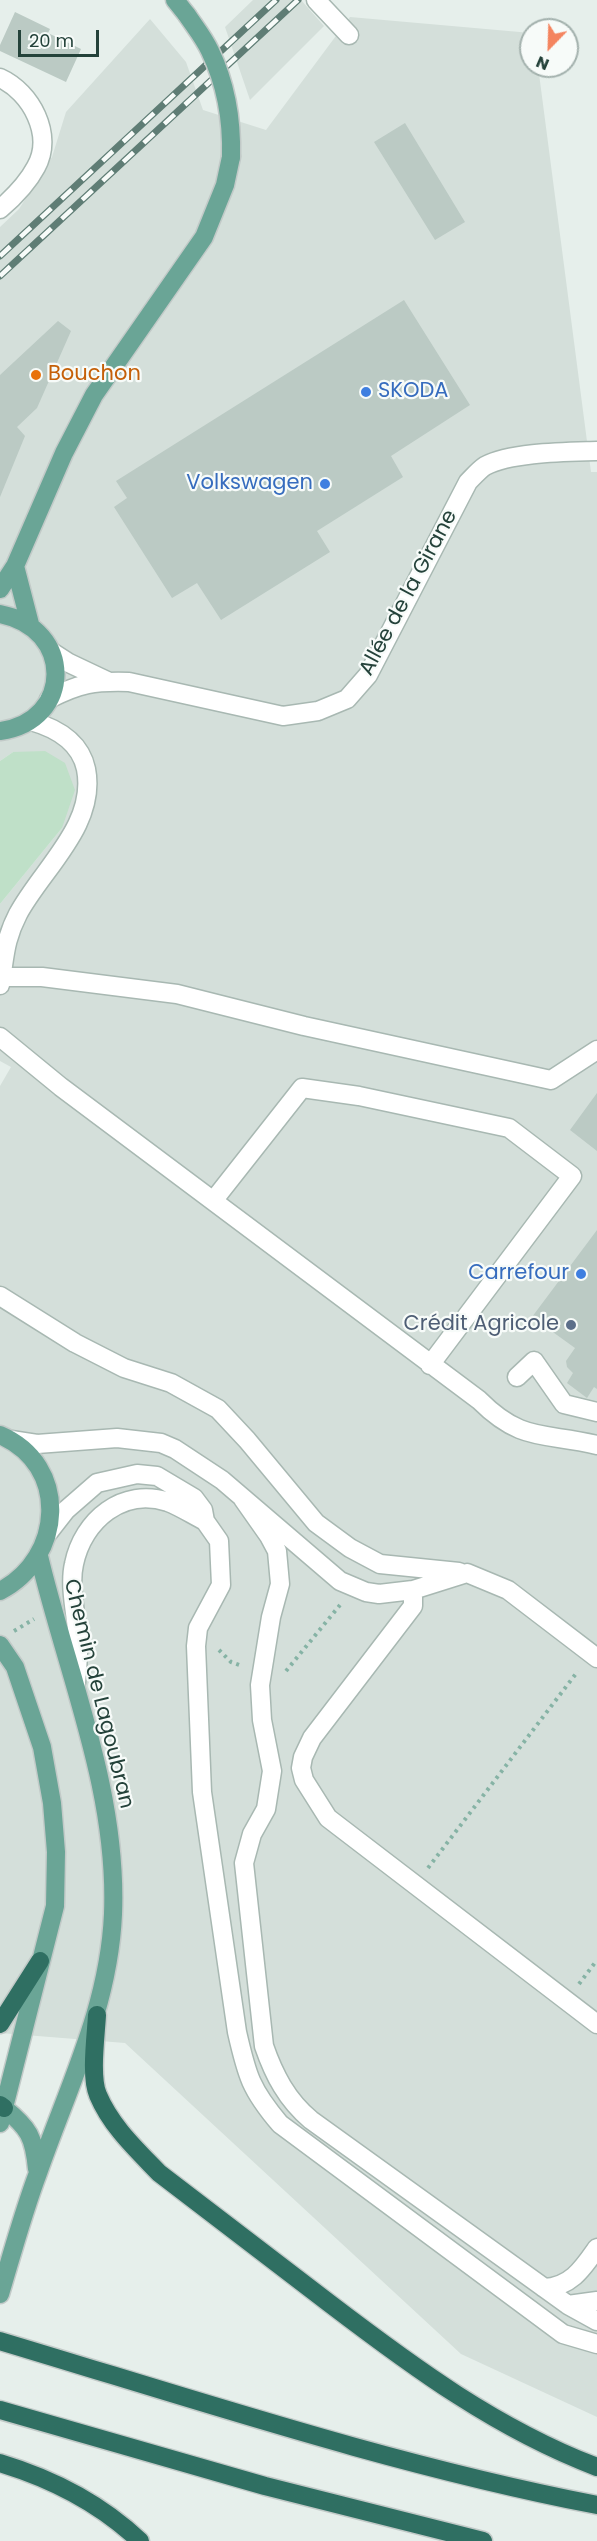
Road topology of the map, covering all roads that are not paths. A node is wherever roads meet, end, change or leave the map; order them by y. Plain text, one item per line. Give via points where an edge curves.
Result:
1 (175, 0) edge
2 (316, 0) edge
3 (350, 35) dead end
4 (0, 78) edge
5 (0, 209) edge
6 (597, 451) edge
7 (15, 566) junction
8 (0, 589) edge
9 (0, 614) edge
10 (30, 624) junction
11 (52, 652) junction
12 (106, 681) junction
13 (49, 699) junction
14 (31, 721) junction
15 (0, 731) edge
16 (1, 981) edge
17 (0, 1037) edge
18 (597, 1050) edge
19 (213, 1201) junction
20 (0, 1296) edge
21 (430, 1365) junction
22 (517, 1377) dead end
23 (597, 1412) edge
24 (5, 1437) edge
25 (597, 1445) edge
26 (243, 1499) junction
27 (205, 1521) junction
28 (48, 1533) junction
29 (39, 1556) junction
30 (467, 1573) junction
31 (413, 1590) junction
32 (0, 1591) edge
33 (0, 1645) edge
34 (594, 1655) edge
35 (76, 1685) junction
36 (40, 1961) junction
37 (97, 2015) junction
38 (0, 2024) edge
39 (597, 2024) edge
40 (1, 2112) edge
41 (37, 2174) junction
42 (597, 2248) edge
43 (544, 2288) junction
44 (0, 2294) edge
45 (597, 2301) edge
46 (568, 2305) junction
47 (597, 2321) edge
48 (0, 2341) edge
49 (597, 2344) edge
50 (0, 2410) edge
51 (0, 2463) edge
52 (597, 2466) edge
53 (597, 2505) edge
54 (140, 2541) edge
55 (483, 2541) edge

1 - 7 main road, bridge via 210,50 221,81 229,113 231,157 225,185 204,237 94,395
2 - 3 street
4 - 5 street via 20,90 33,106 43,135 38,165
6 - 12 street, Allée de la Girane via 548,453 500,461 485,466 468,482 368,675 347,699 318,711 283,717 129,682
7 - 8 main road
7 - 10 main road
9 - 10 main road
10 - 11 main road
11 - 12 street, Allée de la Girane
11 - 13 main road via 55,684
12 - 13 street, Allée de la Girane via 75,686
13 - 14 main road
14 - 15 main road
14 - 16 street via 52,727 72,742 84,759 89,782 86,804 76,827 7,937
16 - 18 street via 42,976 177,994 551,1080
17 - 19 street
19 - 21 street
19 - 21 street via 302,1088 488,1123 517,1134 572,1176
20 - 30 street via 75,1343 124,1368 171,1383 218,1410 316,1523 350,1548 380,1564
21 - 25 street via 497,1418 521,1431
22 - 23 street via 534,1361 564,1404
24 - 26 street via 37,1444 117,1438 161,1443 195,1461
24 - 28 main road via 36,1465 45,1480 50,1497
26 - 31 street via 340,1581 366,1592
26 - 43 street via 269,1536 280,1568 260,1685 272,1772 266,1809 252,1834 244,1863 264,2046 274,2075 311,2121
27 - 28 street via 194,1498 157,1476 137,1474 97,1483 66,1510
27 - 35 street via 168,1502 145,1498 120,1503 89,1527 73,1564 78,1639
27 - 49 street via 219,1541 221,1586 198,1628 196,1646 202,1792 237,2032 252,2086 280,2124 388,2205 563,2334
28 - 29 main road
29 - 32 main road via 28,1571
29 - 35 main road, Chemin de Lagoubran
30 - 31 street
30 - 34 street via 508,1590
31 - 39 street via 413,1606 312,1738 303,1757 304,1780 328,1818
33 - 36 main road via 15,1667 26,1695 42,1747 52,1803 56,1906
35 - 37 main road, Chemin de Lagoubran via 107,1817 112,1868 110,1955
36 - 38 highway
36 - 40 main road
37 - 41 main road, Chemin de Lagoubran
37 - 52 highway via 97,2093 123,2136 159,2173 412,2366 535,2441
40 - 41 main road via 23,2122 34,2143
41 - 44 main road, Chemin de Lagoubran
42 - 43 street via 569,2282
43 - 46 street
45 - 46 street
46 - 47 street
48 - 53 highway via 476,2479
50 - 55 highway via 264,2486
51 - 54 highway via 78,2494

